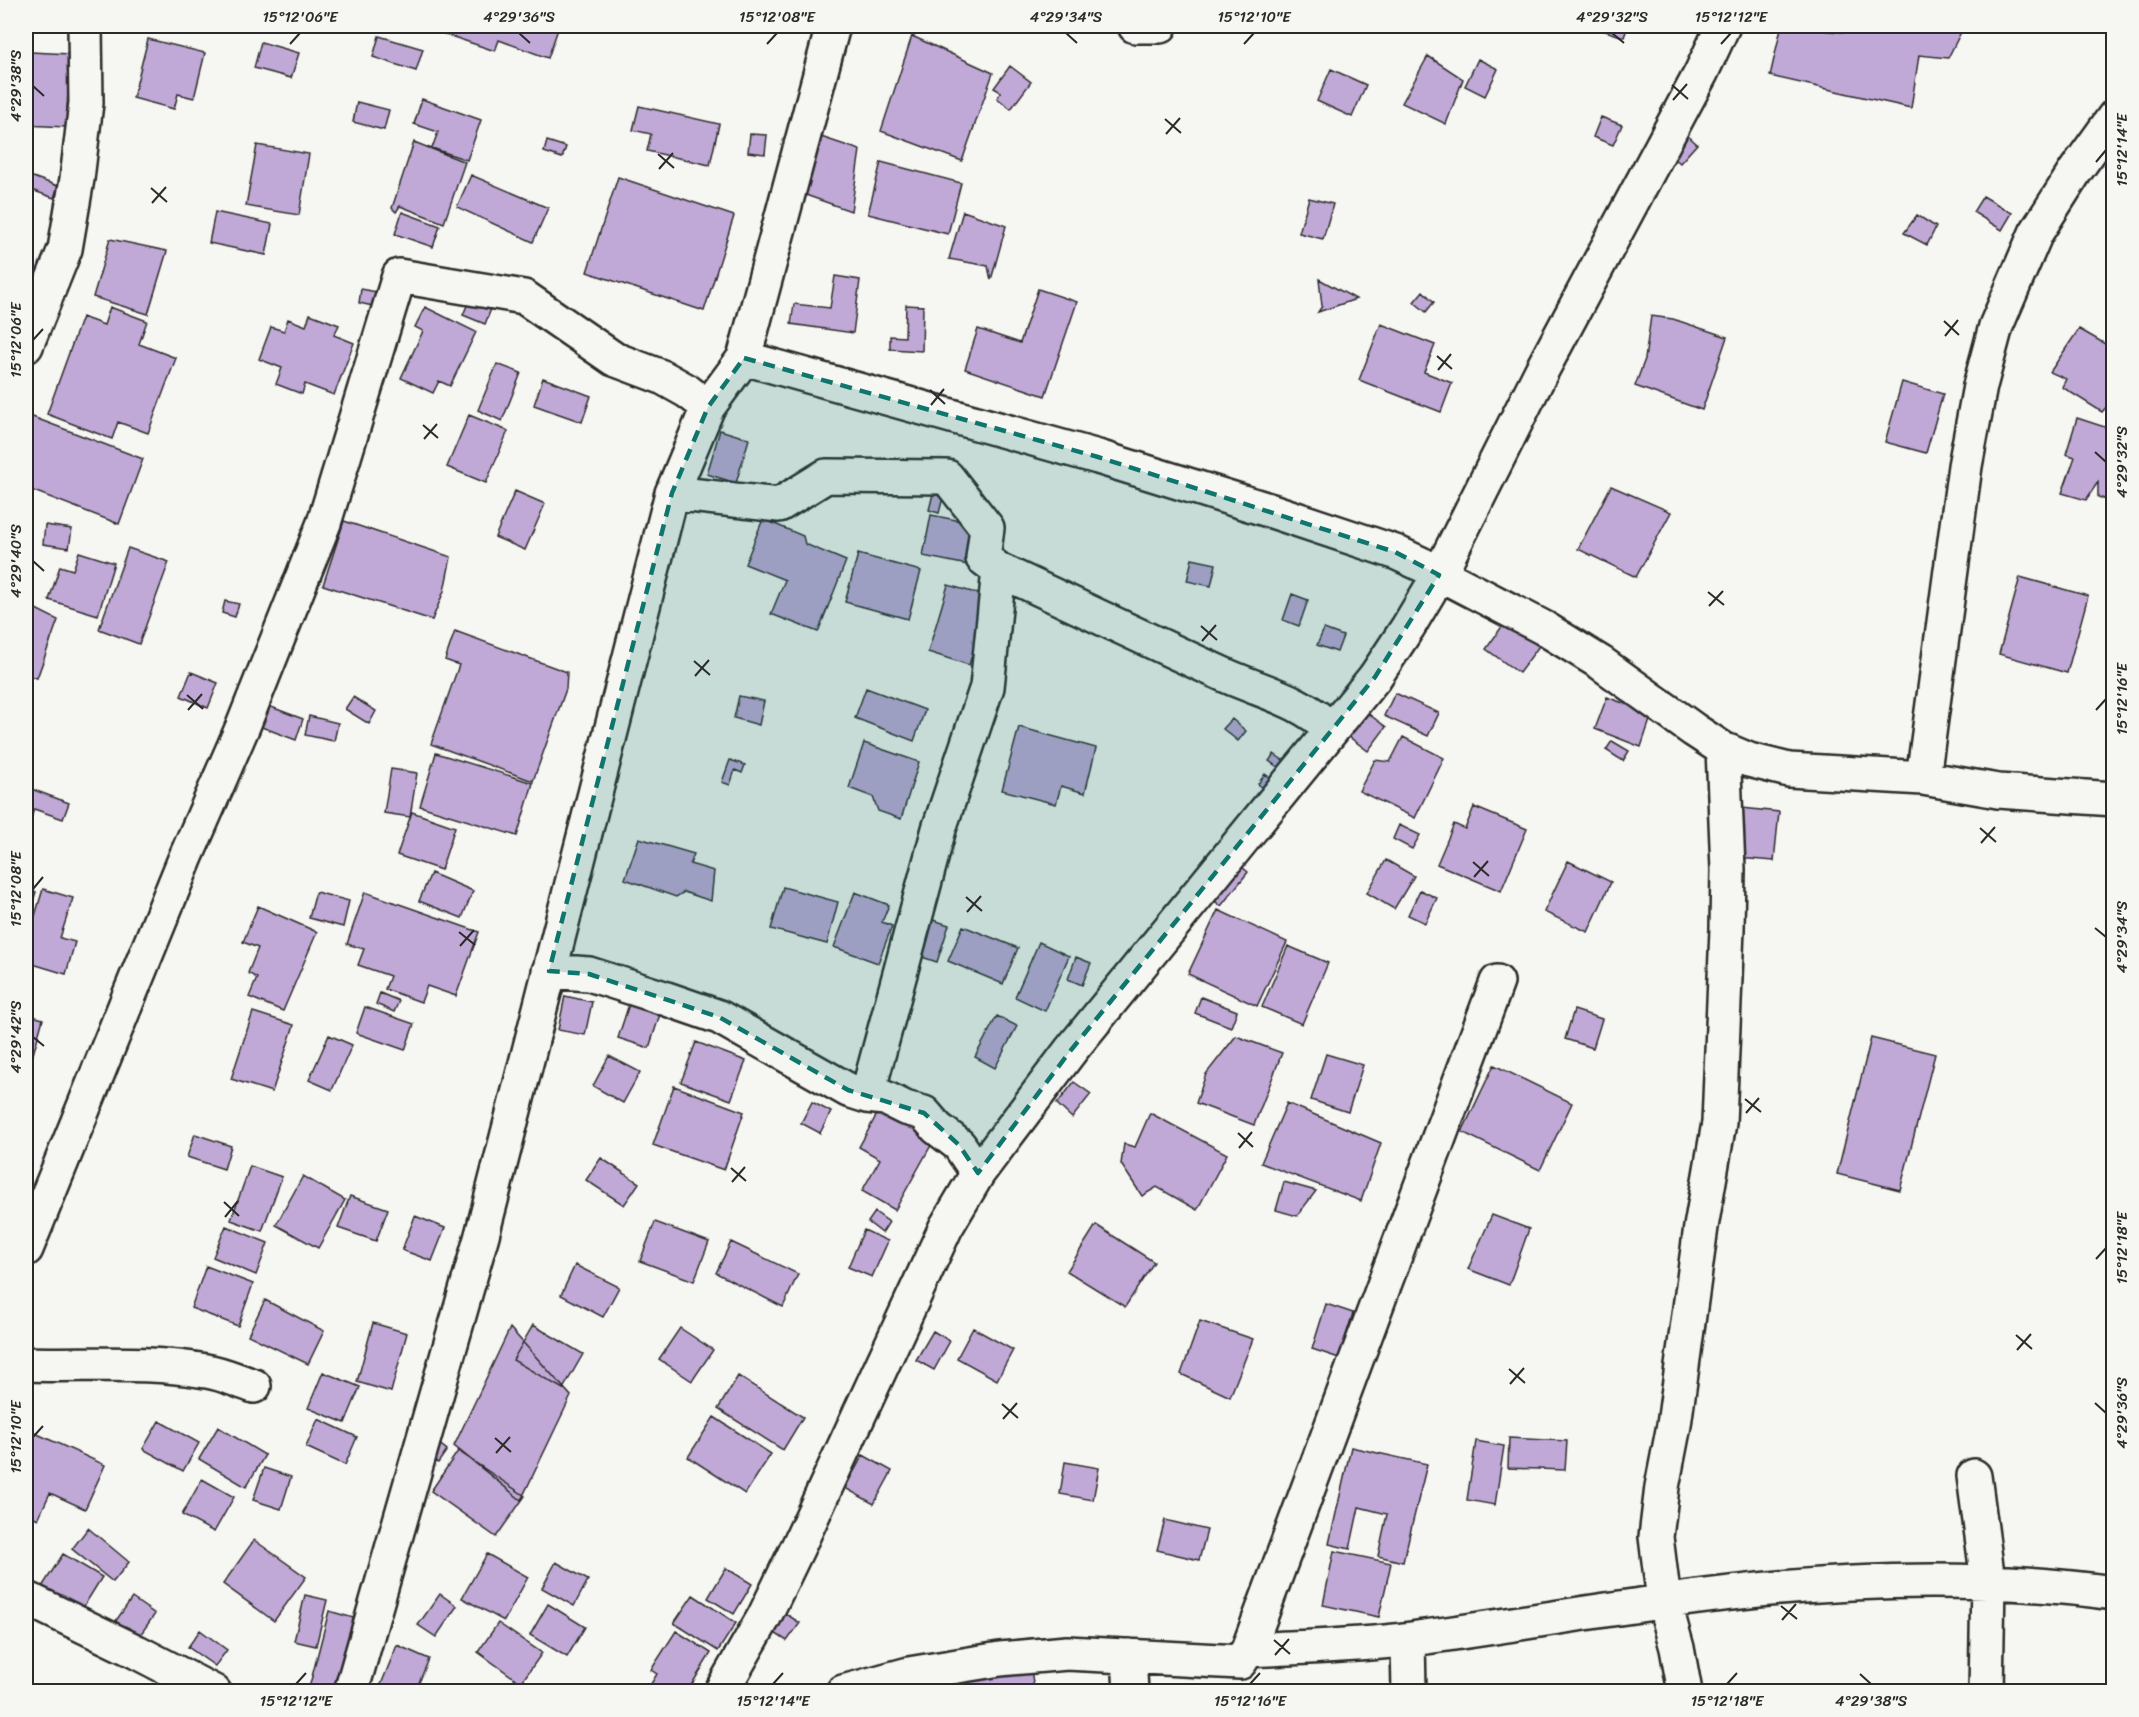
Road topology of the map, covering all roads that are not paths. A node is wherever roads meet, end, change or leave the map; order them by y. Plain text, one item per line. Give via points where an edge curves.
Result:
1 (85, 26) edge
2 (833, 26) edge
3 (1135, 26) edge
4 (1160, 26) edge
5 (1723, 26) edge
6 (2114, 117) edge
7 (26, 346) edge
8 (744, 358) junction
9 (708, 407) junction
10 (672, 493) junction
11 (999, 570) junction
12 (1439, 574) junction
13 (1332, 730) junction
14 (1723, 749) junction
15 (1923, 778) junction
16 (2114, 799) edge
17 (549, 971) junction
18 (1497, 982) dead end
19 (867, 1096) junction
20 (978, 1173) junction
21 (26, 1249) edge
22 (26, 1364) edge
23 (254, 1386) dead end
24 (1974, 1476) dead end
25 (1988, 1581) junction
26 (2114, 1593) edge
27 (26, 1598) edge
28 (1664, 1601) junction
29 (1408, 1640) junction
30 (1248, 1650) junction
31 (1129, 1656) junction
32 (214, 1692) edge
33 (351, 1692) edge
34 (721, 1692) edge
35 (843, 1692) edge
36 (1131, 1692) edge
37 (1409, 1692) edge
38 (1685, 1692) edge
39 (1986, 1692) edge

1 - 7 street via 86,103 77,179 64,249
2 - 8 street
3 - 4 street
5 - 12 street
6 - 15 street via 2036,233 1996,326 1965,466
8 - 9 street
8 - 12 street via 1175,481 1395,552
9 - 10 street
9 - 21 street via 662,377 614,359 524,297 399,276 324,523
10 - 11 street via 778,505 826,476 947,477 987,528 983,558
10 - 17 street
11 - 13 street via 1230,677 1293,701
11 - 19 street via 987,687 939,829
12 - 13 street via 1375,677
12 - 14 street via 1544,628 1601,663
13 - 20 street via 1071,1050
14 - 15 street via 1789,770
14 - 28 street via 1728,917 1719,1123 1656,1537
15 - 16 street via 1998,791
17 - 19 street via 589,974 719,1017 848,1090
17 - 33 street via 482,1235
18 - 30 street
19 - 20 street via 885,1098 924,1113 959,1144
20 - 34 street via 946,1227 764,1617
22 - 23 street via 165,1365 208,1371
24 - 25 street
25 - 26 street
25 - 28 street via 1862,1582
25 - 39 street
27 - 32 street
28 - 29 street
28 - 38 street
29 - 30 street
29 - 37 street
30 - 31 street via 1240,1662
31 - 35 street via 1067,1653 1000,1659 909,1674
31 - 36 street

